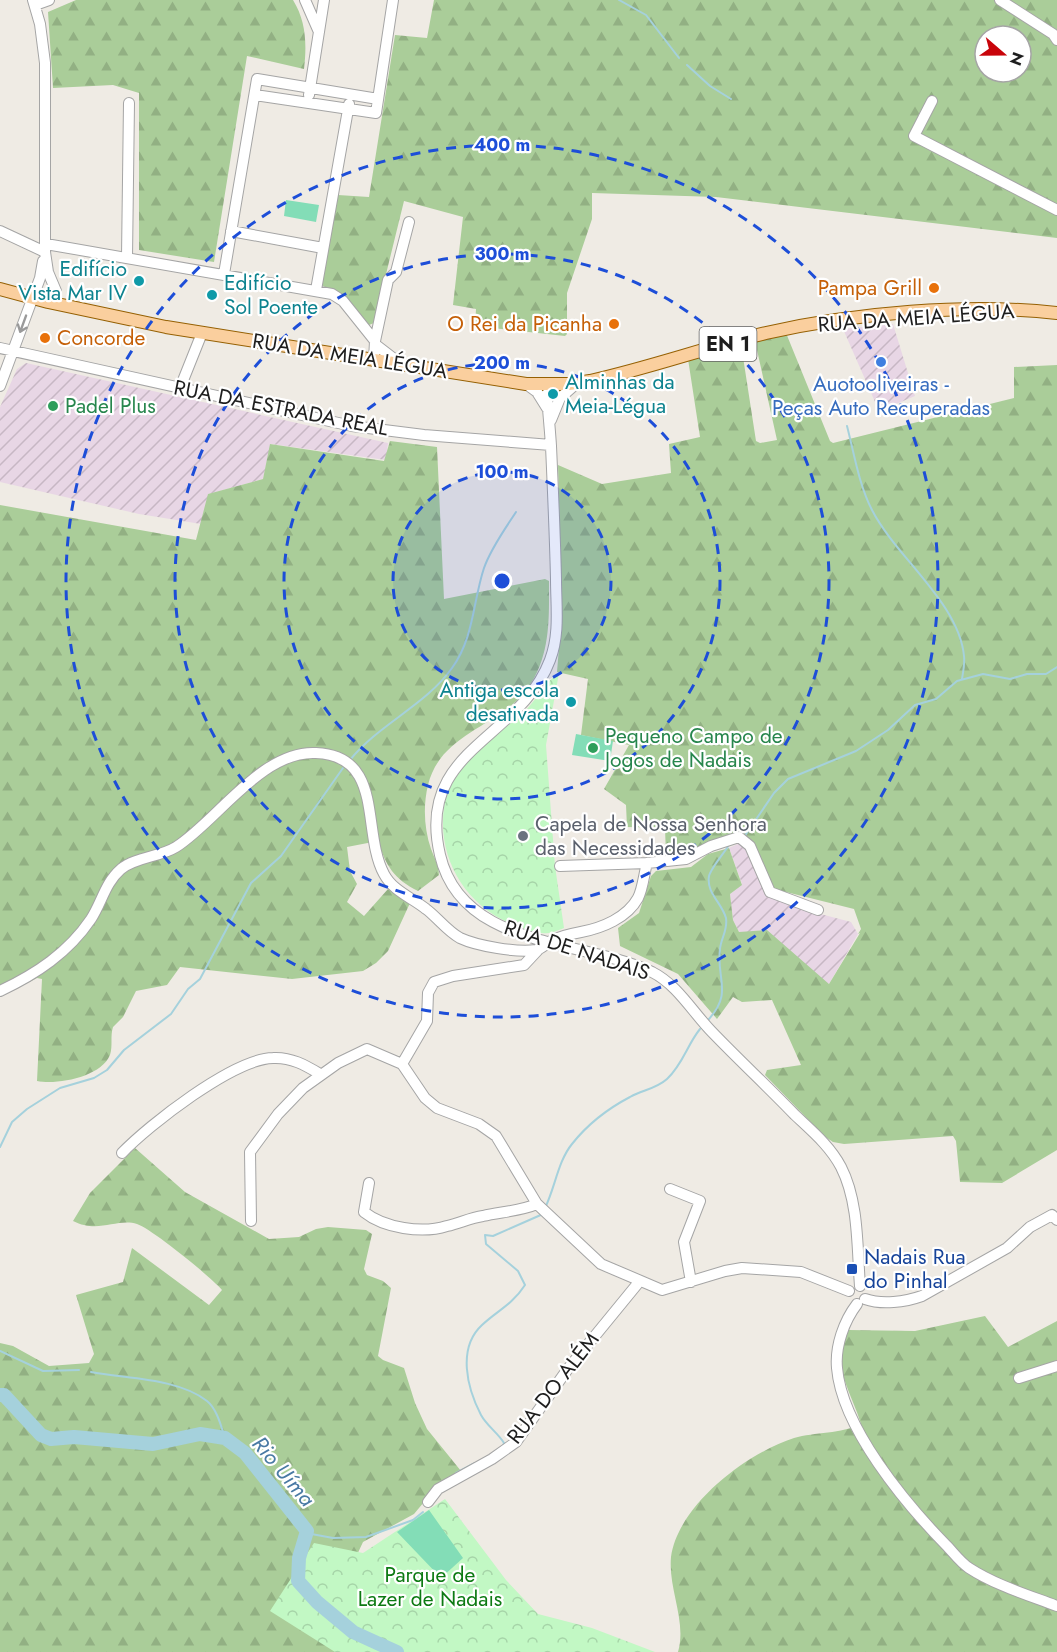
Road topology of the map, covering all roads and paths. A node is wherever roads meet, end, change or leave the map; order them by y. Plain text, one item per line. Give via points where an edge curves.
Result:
1 (49, 0) edge
2 (305, 0) edge
3 (324, 0) edge
4 (393, 0) edge
5 (1000, 0) edge
6 (34, 3) edge
7 (319, 32) junction
8 (1057, 40) edge
9 (311, 88) junction
10 (350, 94) junction
11 (255, 95) junction
12 (378, 99) junction
13 (932, 100) dead end
14 (308, 102) junction
15 (129, 103) dead end
16 (348, 109) junction
17 (1057, 210) edge
18 (409, 222) dead end
19 (0, 231) edge
20 (231, 231) junction
21 (45, 248) junction
22 (323, 248) junction
23 (128, 257) junction
24 (224, 274) junction
25 (54, 285) junction
26 (6, 290) edge
27 (316, 290) junction
28 (33, 295) junction
29 (48, 302) junction
30 (76, 309) junction
31 (1057, 313) edge
32 (202, 333) junction
33 (378, 345) junction
34 (0, 348) edge
35 (14, 351) junction
36 (357, 357) junction
37 (378, 361) junction
38 (402, 365) junction
39 (578, 382) junction
40 (526, 384) junction
41 (556, 384) junction
42 (0, 386) edge
43 (180, 388) junction
44 (551, 407) junction
45 (551, 445) junction
46 (647, 863) junction
47 (560, 866) dead end
48 (818, 910) dead end
49 (502, 928) junction
50 (550, 942) junction
51 (488, 945) junction
52 (538, 950) junction
53 (0, 991) edge
54 (402, 1065) junction
55 (320, 1074) junction
56 (122, 1153) dead end
57 (369, 1183) dead end
58 (670, 1189) dead end
59 (537, 1204) junction
60 (1055, 1215) edge
61 (251, 1221) dead end
62 (639, 1282) junction
63 (691, 1282) junction
64 (860, 1286) junction
65 (849, 1291) junction
66 (861, 1301) junction
67 (1057, 1366) edge
68 (1019, 1378) dead end
69 (428, 1502) dead end
70 (1057, 1606) edge

1 - 6 street
2 - 7 street
3 - 7 street
4 - 12 street
5 - 8 street
6 - 21 street via 45,63
7 - 9 street
9 - 10 street
9 - 11 street via 258,79
9 - 14 street
10 - 12 street
10 - 16 street
11 - 14 street
11 - 20 street
12 - 16 street via 376,113
13 - 17 street via 914,136
14 - 16 street
15 - 23 street
16 - 22 street
18 - 33 street via 396,272 388,280
19 - 21 street
20 - 22 street
20 - 24 street
21 - 23 street
21 - 25 street
21 - 28 street
22 - 27 street
23 - 24 street
24 - 27 street
25 - 28 street via 43,281
25 - 29 street via 56,295
25 - 30 street
26 - 28 main road, RUA DA MEIA LÉGUA / EN 1
27 - 33 street via 343,301
28 - 29 main road, RUA DA MEIA LÉGUA / EN 1
28 -> 35 street
29 - 30 main road, RUA DA MEIA LÉGUA / EN 1
30 - 32 main road, RUA DA MEIA LÉGUA / EN 1
31 - 39 main road, RUA DA MEIA LÉGUA / EN 1 via 983,310 823,322
32 - 36 main road, RUA DA MEIA LÉGUA / EN 1
32 - 43 street
33 - 36 street
33 - 37 street
33 - 38 street
34 - 35 street, RUA DA ESTRADA REAL
35 - 42 street
35 - 43 street, RUA DA ESTRADA REAL
36 - 37 main road, RUA DA MEIA LÉGUA / EN 1
37 - 38 main road, RUA DA MEIA LÉGUA / EN 1
38 - 40 main road, RUA DA MEIA LÉGUA / EN 1
39 - 41 main road, RUA DA MEIA LÉGUA / EN 1
39 - 44 street, RUA DE NADAIS
40 - 41 main road, RUA DA MEIA LÉGUA / EN 1
40 - 44 street
41 - 44 street, RUA DE NADAIS via 548,394
43 - 45 street, RUA DA ESTRADA REAL via 352,426
44 - 45 street, RUA DE NADAIS
45 - 49 street, RUA DE NADAIS via 557,625 552,656 522,706 464,756 452,772 437,811 435,834 440,858 455,889 470,907
46 - 47 street
46 - 48 street via 686,859 739,837 750,846 770,892
46 - 50 street via 638,898 622,916
49 - 50 street, RUA DE NADAIS
49 - 51 street via 499,937
50 - 52 street
50 - 64 street, RUA DE NADAIS via 650,971 664,980 709,1030 824,1142 848,1183
51 - 52 street via 517,951
51 - 53 street via 460,938 392,885 379,862 364,785 356,768 338,757 314,753 289,758 258,775 175,848 123,868 106,886 93,917 63,953
52 - 54 street via 524,965 434,982 428,993 427,1021
54 - 55 street via 367,1049
54 - 59 street via 437,1108 479,1124 496,1136
55 - 56 street via 292,1060 271,1058 252,1064 173,1109
55 - 61 street via 278,1114 250,1152
57 - 59 street via 364,1212 376,1221 400,1227 432,1229
58 - 63 street via 700,1201 684,1242
59 - 62 street via 601,1264
60 - 66 street via 1030,1227 1007,1248 922,1296 910,1300
62 - 63 street via 662,1290
62 - 69 street, RUA DO ALÉM via 574,1361 516,1442 438,1489
63 - 65 street via 742,1269 801,1272
64 - 65 street
64 - 66 street via 865,1290
65 - 66 street via 850,1300
66 - 70 street via 840,1338 837,1369 853,1418 880,1467 932,1531 968,1567
67 - 68 street

